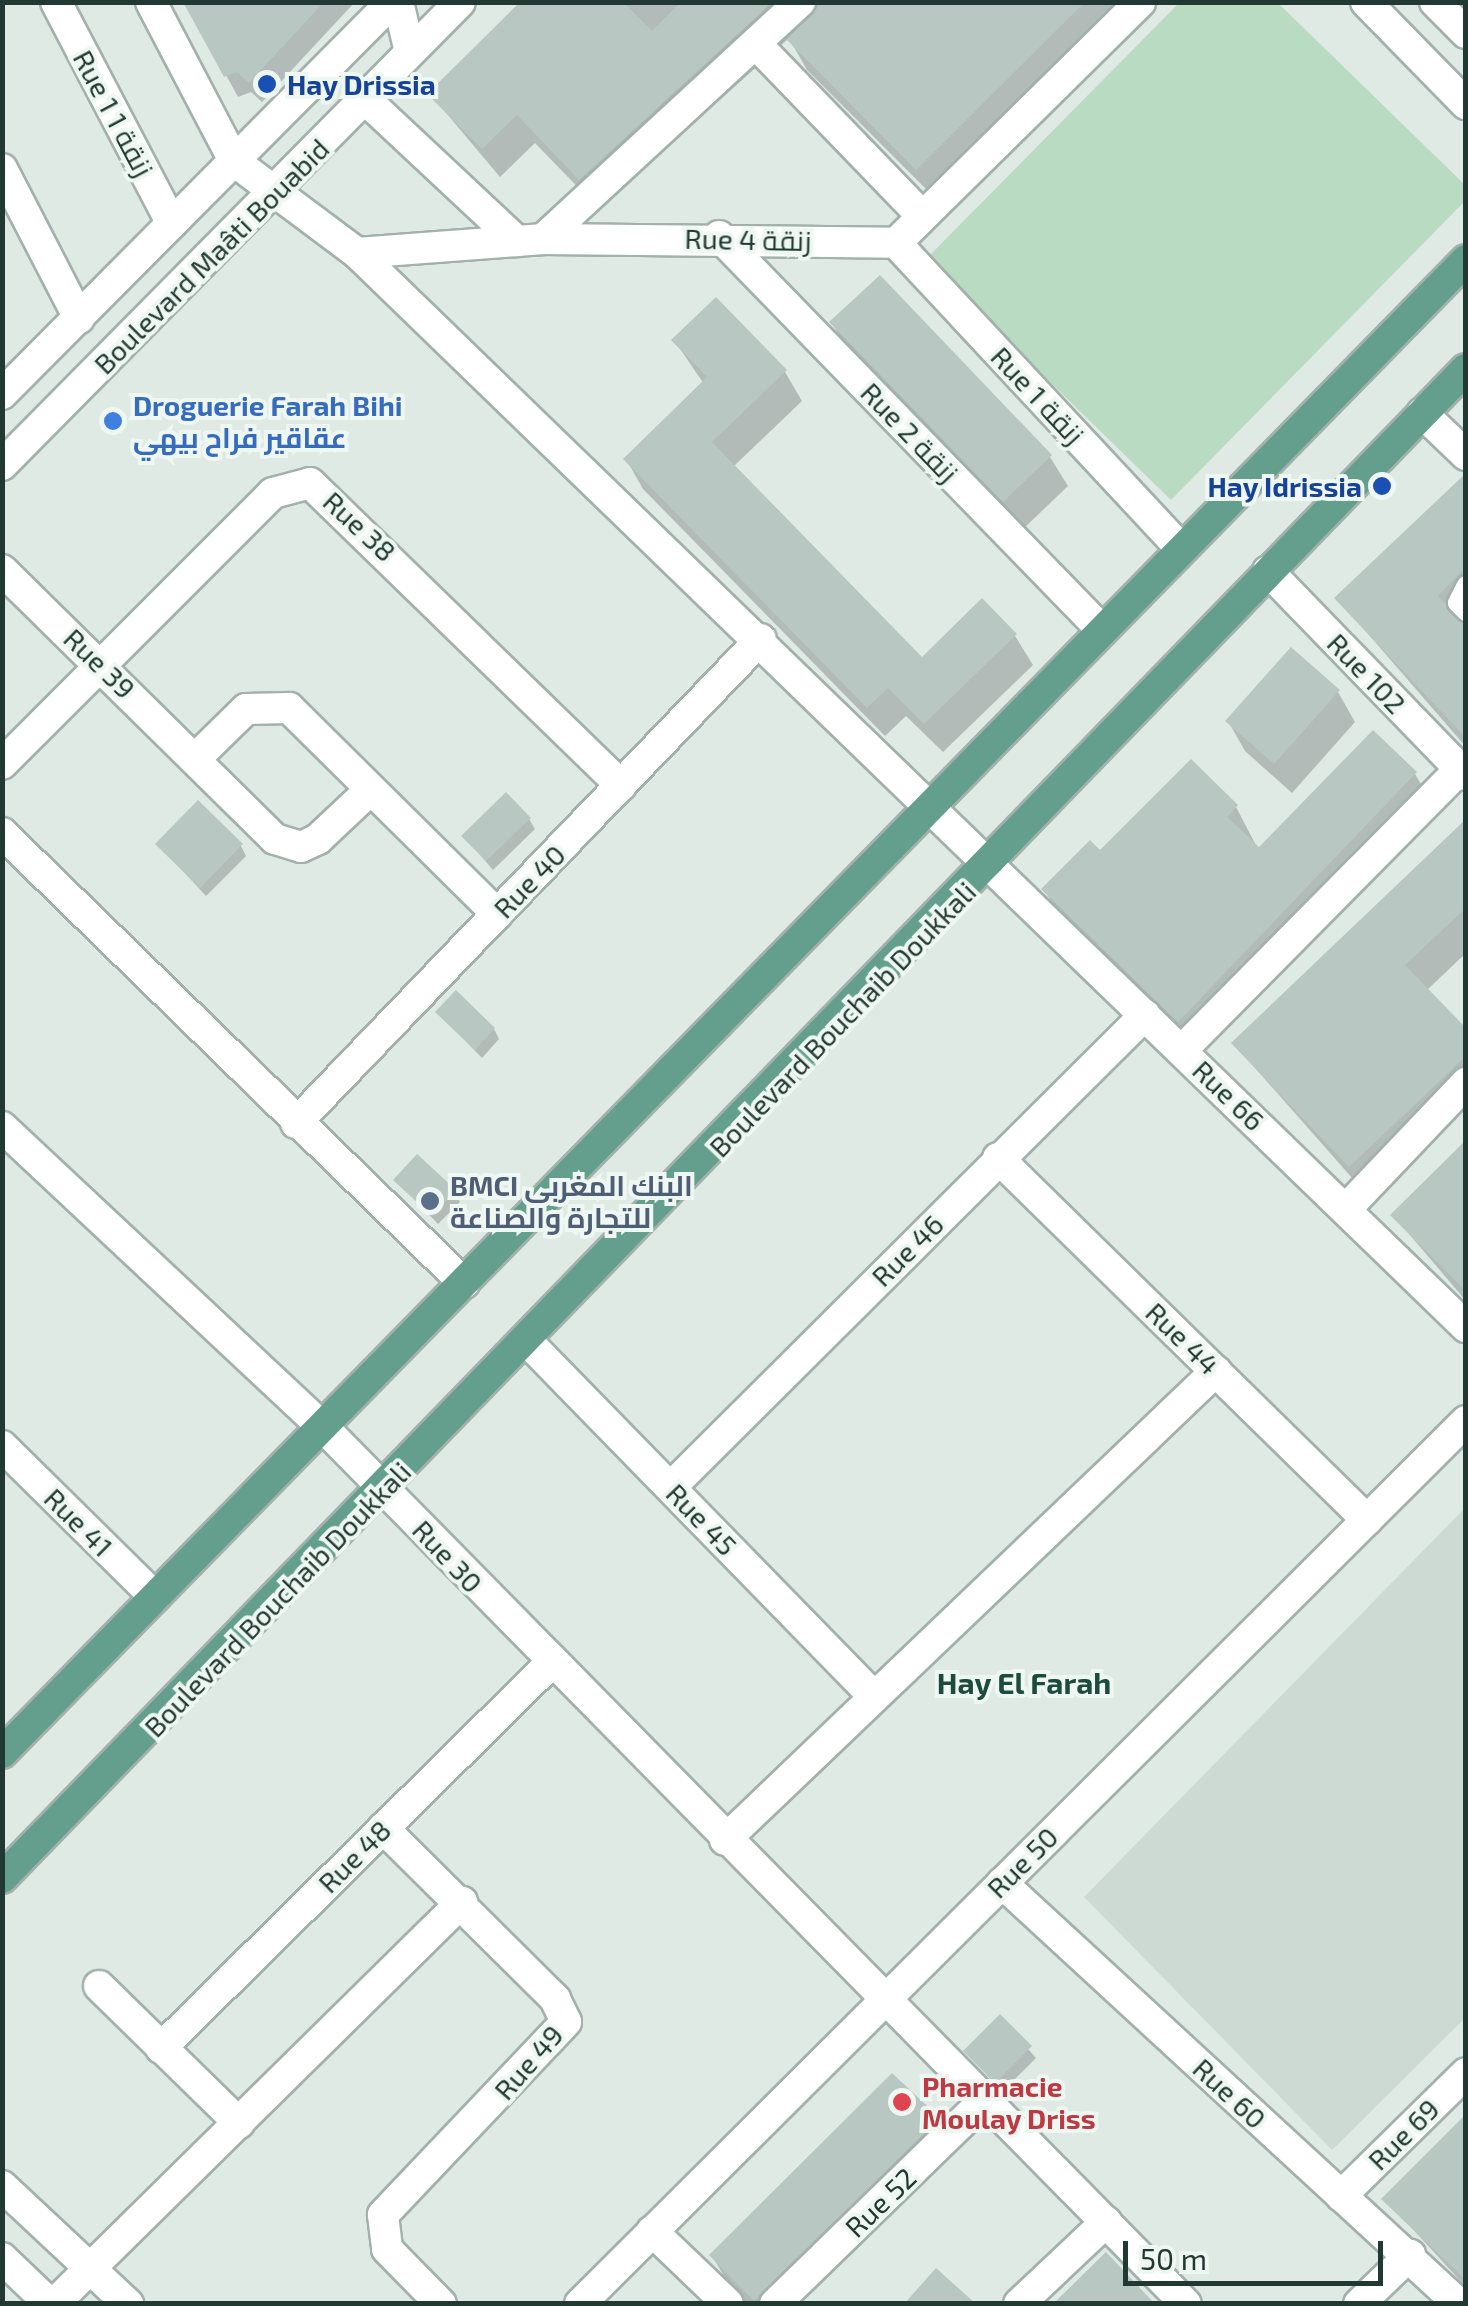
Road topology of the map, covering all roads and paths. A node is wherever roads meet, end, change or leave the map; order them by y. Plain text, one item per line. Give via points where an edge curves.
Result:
1 (56, 2) edge
2 (151, 2) edge
3 (395, 2) edge
4 (460, 2) edge
5 (800, 2) edge
6 (1140, 2) edge
7 (1366, 2) edge
8 (1435, 2) edge
9 (1466, 33) edge
10 (758, 46) junction
11 (410, 52) junction
12 (365, 99) junction
13 (1466, 104) edge
14 (234, 162) junction
15 (2, 169) edge
16 (280, 190) junction
17 (922, 216) junction
18 (172, 224) junction
19 (719, 236) junction
20 (530, 240) junction
21 (896, 243) junction
22 (357, 253) junction
23 (1466, 260) edge
24 (79, 318) junction
25 (1466, 369) edge
26 (2, 394) edge
27 (1422, 413) junction
28 (1466, 455) edge
29 (2, 465) edge
30 (1180, 548) junction
31 (2, 570) edge
32 (1268, 571) junction
33 (1466, 585) edge
34 (1466, 612) edge
35 (1100, 628) junction
36 (761, 639) junction
37 (105, 668) junction
38 (196, 758) junction
39 (2, 764) edge
40 (1463, 772) edge
41 (620, 785) junction
42 (370, 790) junction
43 (925, 804) junction
44 (2, 833) edge
45 (990, 866) junction
46 (497, 914) junction
47 (1145, 1015) junction
48 (1182, 1050) junction
49 (1466, 1083) edge
50 (296, 1124) junction
51 (2, 1127) edge
52 (998, 1158) junction
53 (1347, 1208) junction
54 (464, 1283) junction
55 (1466, 1327) edge
56 (528, 1342) junction
57 (1216, 1371) junction
58 (1466, 1421) edge
59 (323, 1427) junction
60 (2, 1446) edge
61 (671, 1487) junction
62 (385, 1490) junction
63 (1367, 1520) junction
64 (154, 1597) junction
65 (550, 1664) junction
66 (874, 1696) junction
67 (2, 1752) edge
68 (383, 1828) junction
69 (725, 1840) junction
70 (2, 1878) edge
71 (1002, 1882) junction
72 (462, 1902) junction
73 (99, 1986) dead end
74 (880, 1998) junction
75 (161, 2048) junction
76 (1466, 2073) edge
77 (984, 2101) junction
78 (239, 2123) junction
79 (2, 2186) edge
80 (1341, 2196) junction
81 (1106, 2222) junction
82 (652, 2231) junction
83 (1410, 2255) junction
84 (2, 2258) edge
85 (92, 2266) junction
86 (52, 2304) edge
87 (128, 2304) edge
88 (441, 2304) edge
89 (580, 2304) edge
90 (728, 2304) edge
91 (775, 2304) edge
92 (1020, 2304) edge
93 (1186, 2304) edge
94 (1359, 2304) edge
95 (1459, 2304) edge

1 - 18 street, Rue 1 زنقة 1
2 - 14 street
3 - 11 street
3 - 14 street, Boulevard Maâti Bouabid
4 - 11 street, Boulevard Maâti Bouabid
5 - 10 street
6 - 17 street
7 - 13 street
8 - 9 street
10 - 17 street
10 - 20 street
11 - 12 street, Boulevard Maâti Bouabid
12 - 16 street, Boulevard Maâti Bouabid
12 - 20 street
14 - 16 street
14 - 18 street, Boulevard Maâti Bouabid
15 - 24 street
16 - 22 street
16 - 29 street, Boulevard Maâti Bouabid
17 - 21 street
18 - 24 street, Boulevard Maâti Bouabid
19 - 20 street, Rue 4 زنقة
19 - 21 street, Rue 4 زنقة
19 - 35 street, Rue 2 زنقة
20 - 22 street, Rue 4 زنقة
21 - 30 street, Rue 1 زنقة
22 - 36 street, Rue 66
23 - 30 main road
24 - 26 street, Boulevard Maâti Bouabid
25 - 27 main road, Boulevard Bouchaib Doukkali
27 - 28 street
27 - 32 main road, Boulevard Bouchaib Doukkali
30 - 35 main road
31 - 37 street, Rue 39
32 - 40 street, Rue 102
32 - 45 main road, Boulevard Bouchaib Doukkali
33 - 34 lane via 1457,602
35 - 43 main road
36 - 41 street, Rue 40
36 - 43 street, Rue 66
37 - 38 street, Rue 39
37 - 39 street, Rue 38
37 - 41 street, Rue 38 via 273,494 310,483
38 - 42 street via 246,710 276,703
38 - 42 street, Rue 39 via 288,846 318,839
40 - 48 street
41 - 46 street, Rue 40
42 - 46 street
43 - 45 street, Rue 66
43 - 54 main road
44 - 50 street
45 - 47 street, Rue 66
45 - 56 main road, Boulevard Bouchaib Doukkali
46 - 50 street, Rue 40
47 - 48 street, Rue 66
47 - 52 street, Rue 46
48 - 53 street, Rue 66
49 - 53 street
50 - 54 street
51 - 59 street, Rue 30
52 - 57 street, Rue 44
52 - 61 street, Rue 46
53 - 55 street, Rue 66
54 - 59 main road
56 - 61 street, Rue 45
56 - 62 main road, Boulevard Bouchaib Doukkali
57 - 63 street, Rue 44
57 - 66 street
58 - 63 street, Rue 50
59 - 62 street, Rue 30
59 - 64 main road
60 - 64 street, Rue 41
61 - 66 street, Rue 45
62 - 65 street, Rue 30
62 - 70 main road, Boulevard Bouchaib Doukkali
63 - 71 street, Rue 50
64 - 67 main road
65 - 68 street, Rue 48
65 - 69 street, Rue 30
66 - 69 street
68 - 72 street, Rue 49
68 - 75 street, Rue 48
69 - 74 street, Rue 30
71 - 74 street, Rue 50
71 - 80 street, Rue 60
72 - 78 street
72 - 88 street, Rue 49 via 566,2022 383,2216 388,2249
73 - 75 street
74 - 77 street, Rue 30
74 - 82 street, Rue 50
75 - 78 street
76 - 80 street, Rue 69
77 - 81 street, Rue 30
77 - 91 street, Rue 52
78 - 85 street
79 - 85 street
80 - 83 street, Rue 60
81 - 92 street
81 - 93 street, Rue 30
82 - 89 street, Rue 50
82 - 90 street
83 - 94 street
83 - 95 street, Rue 60
84 - 86 street
85 - 86 street
85 - 87 street

